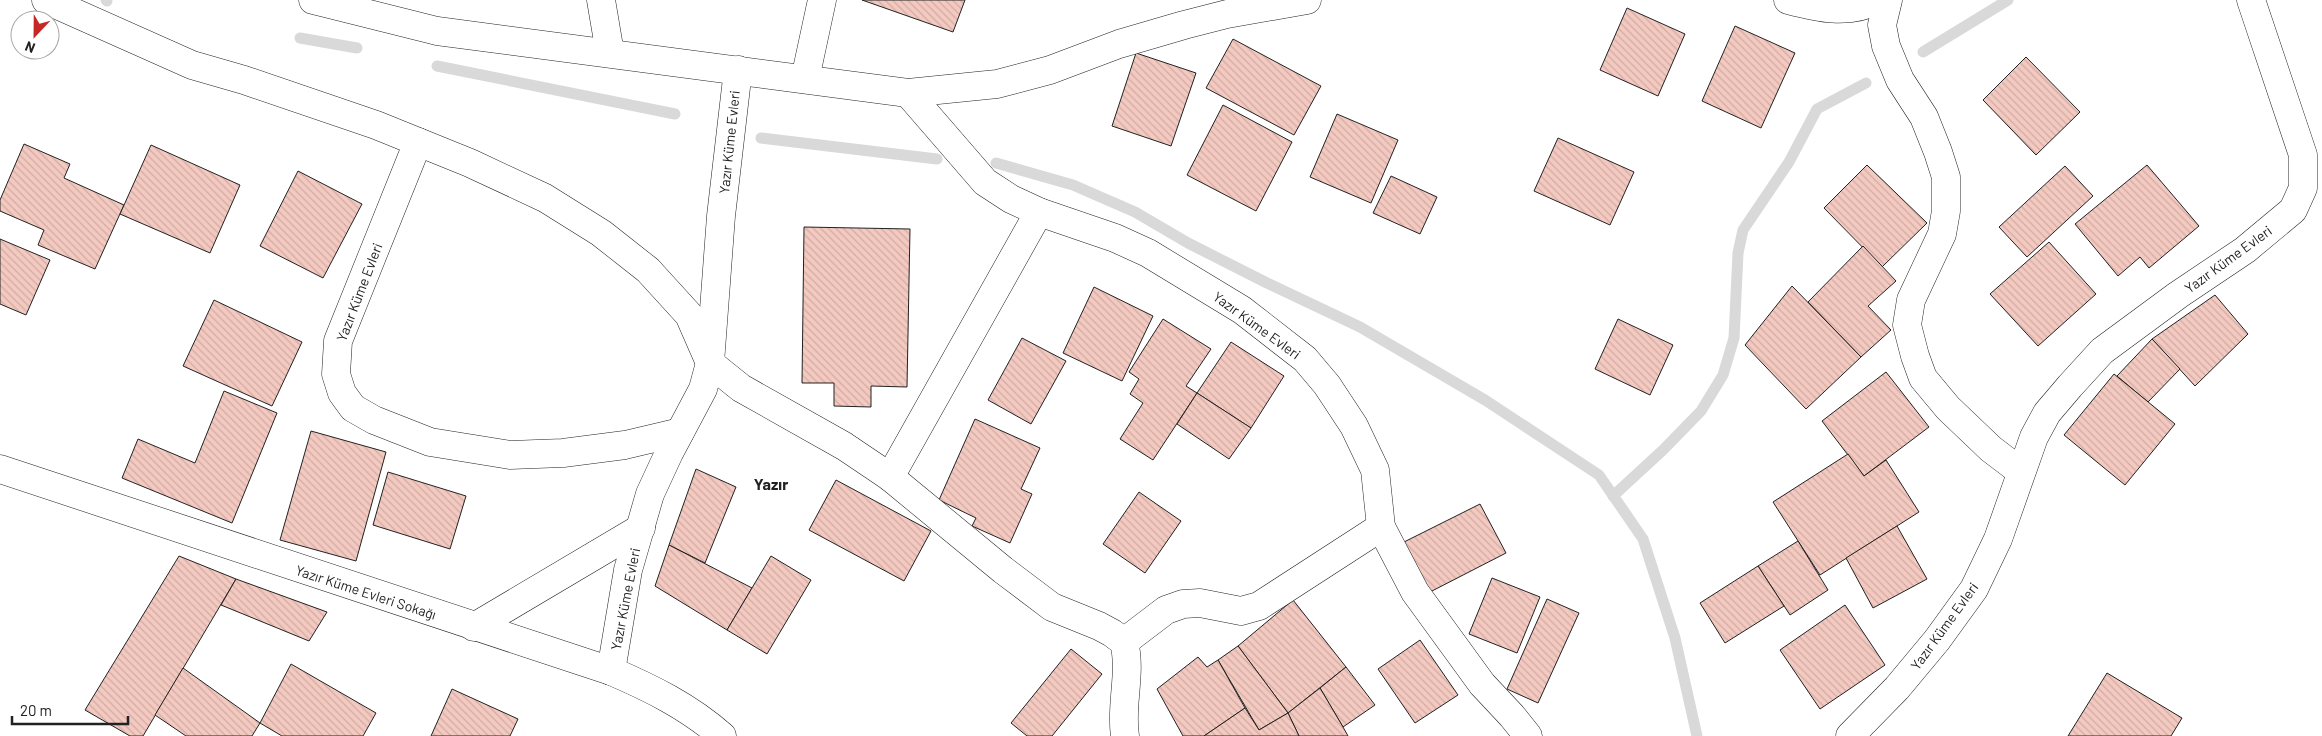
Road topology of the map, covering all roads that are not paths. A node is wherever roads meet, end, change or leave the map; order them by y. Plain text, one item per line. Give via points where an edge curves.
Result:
1 (46, 0) edge
2 (313, 0) edge
3 (601, 0) edge
4 (822, 0) edge
5 (1307, 0) edge
6 (1788, 0) edge
7 (1877, 0) edge
8 (1888, 0) edge
9 (2251, 0) edge
10 (1225, 7) edge
11 (610, 53) junction
12 (738, 70) junction
13 (805, 79) junction
14 (908, 93) junction
15 (418, 142) junction
16 (1039, 212) junction
17 (710, 363) junction
18 (680, 432) junction
19 (0, 470) edge
20 (2020, 471) junction
21 (890, 477) junction
22 (1381, 527) junction
23 (640, 528) junction
24 (474, 627) junction
25 (1124, 642) junction
26 (611, 671) junction
27 (722, 736) edge
28 (1125, 736) edge
29 (1528, 736) edge
30 (1850, 736) edge

1 - 15 street via 192,65 244,80
2 - 11 street, Yazır Küme Evleri via 437,31
3 - 11 street
4 - 13 street
5 - 10 street, Yazır Küme Evleri
6 - 7 street via 1838,10 1863,7
8 - 20 street via 1882,25 1886,46 1900,80 1924,117 1946,177 1942,234 1911,300 1908,325 1915,356 1923,378 1948,408 1991,449
9 - 20 street, Yazır Küme Evleri via 2303,156 2303,188 2293,210 2245,250 2102,352 2047,413
10 - 14 street, Yazır Küme Evleri via 1050,70 996,84
11 - 12 street, Yazır Küme Evleri
12 - 13 street, Yazır Küme Evleri
12 - 17 street, Yazır Küme Evleri via 721,216
13 - 14 street, Yazır Küme Evleri
14 - 16 street, Yazır Küme Evleri via 985,182
15 - 17 street via 470,162 545,198 601,233 648,270 689,316
15 - 18 street, Yazır Küme Evleri via 338,342 336,374 342,394 353,408 430,442 510,455 616,446
16 - 21 street
16 - 22 street, Yazır Küme Evleri via 1148,253 1242,310 1305,359 1354,426 1375,470
17 - 18 street, Yazır Küme Evleri via 703,389
17 - 21 street via 742,388 844,446
18 - 23 street, Yazır Küme Evleri via 650,494
19 - 24 street, Yazır Küme Evleri Sokağı
20 - 30 street, Yazır Küme Evleri via 1998,539 1974,589 1897,688
21 - 25 street via 1052,607 1099,626
22 - 25 street via 1259,606 1240,611 1200,603 1183,604 1166,610
22 - 29 street, Yazır Küme Evleri via 1415,592 1482,684
23 - 24 street, Yazır Küme Evleri
23 - 26 street, Yazır Küme Evleri via 628,570
24 - 26 street, Yazır Küme Evleri Sokağı
25 - 28 street via 1127,667
26 - 27 street, Yazır Küme Evleri Sokağı via 672,700

